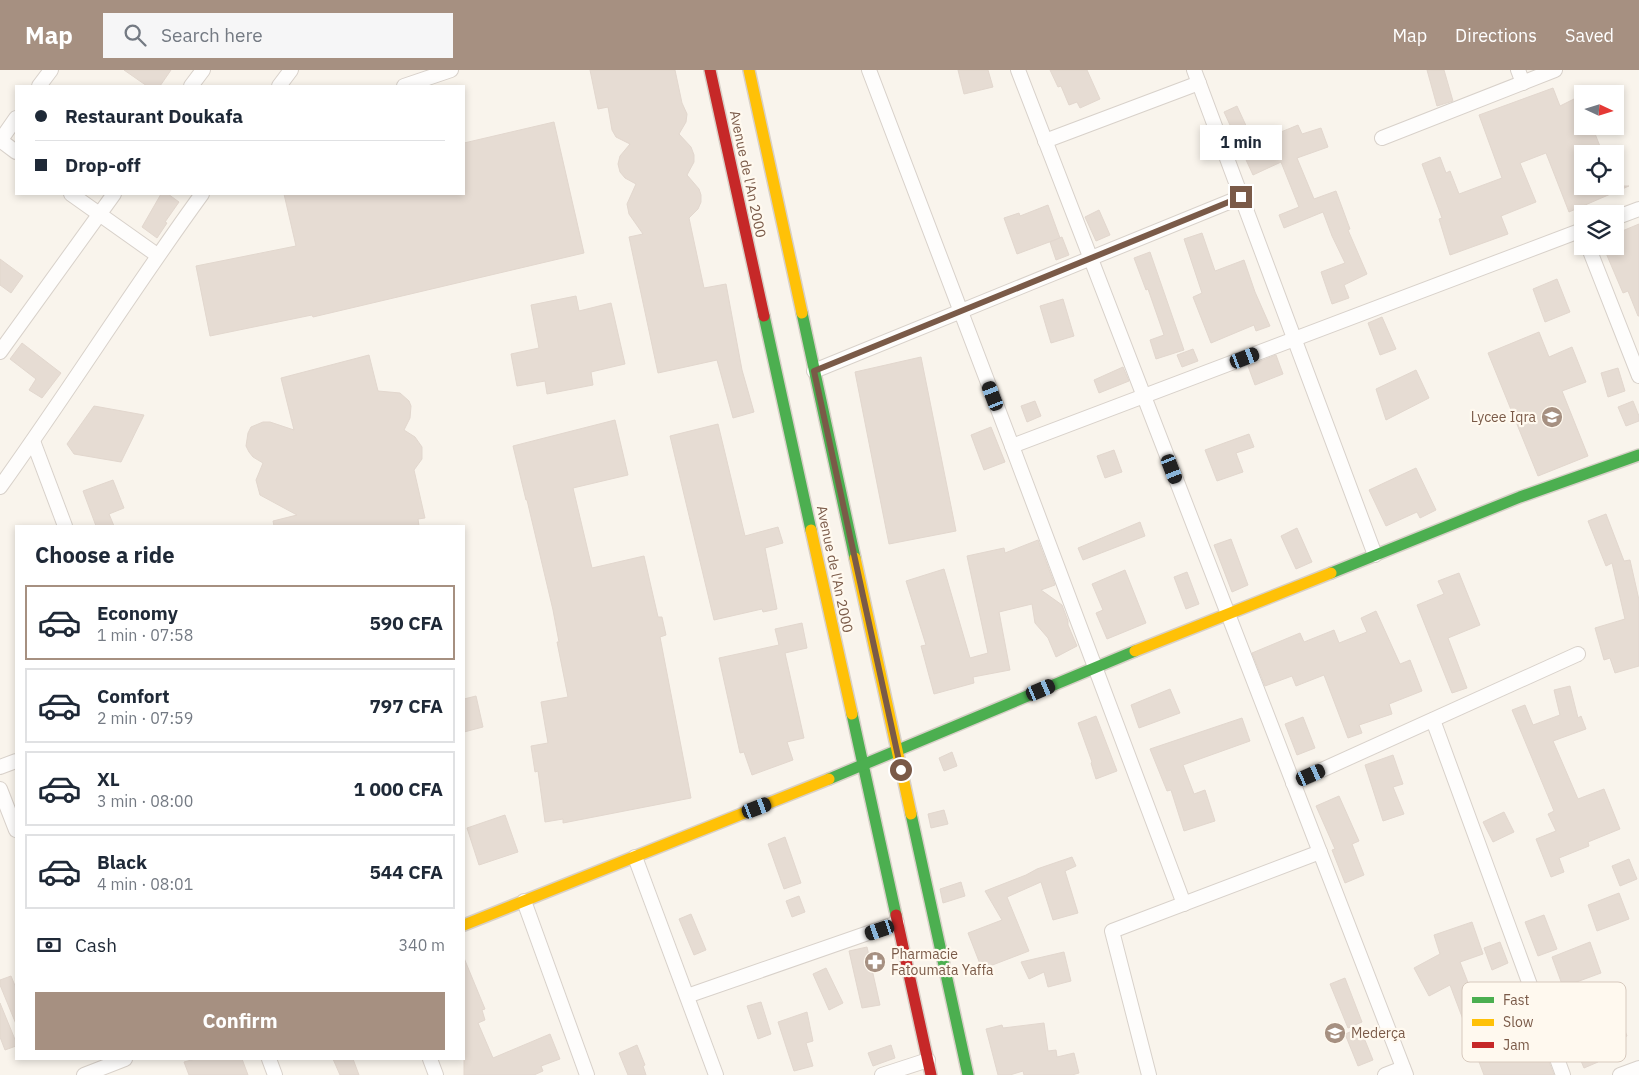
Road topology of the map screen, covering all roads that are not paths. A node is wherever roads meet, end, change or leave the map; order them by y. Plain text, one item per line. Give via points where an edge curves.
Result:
1 (51, 70) edge
2 (203, 70) edge
3 (291, 70) edge
4 (451, 70) edge
5 (710, 70) edge
6 (749, 70) edge
7 (869, 70) edge
8 (1018, 70) edge
9 (1555, 70) edge
10 (1196, 76) edge
11 (1521, 76) edge
12 (40, 85) edge
13 (192, 85) edge
14 (280, 85) edge
15 (407, 85) edge
16 (15, 119) edge
17 (1382, 138) dead end
18 (0, 140) edge
19 (1046, 141) junction
20 (15, 151) edge
21 (72, 195) edge
22 (113, 195) edge
23 (201, 195) edge
24 (1241, 197) junction
25 (1639, 209) edge
26 (99, 215) junction
27 (1624, 215) edge
28 (1574, 234) edge
29 (1592, 255) edge
30 (158, 256) junction
31 (1091, 258) junction
32 (960, 312) junction
33 (1295, 339) junction
34 (0, 352) edge
35 (814, 371) junction
36 (1639, 376) edge
37 (1144, 396) junction
38 (33, 441) junction
39 (1012, 446) junction
40 (1639, 455) edge
41 (0, 487) edge
42 (65, 525) edge
43 (1375, 555) junction
44 (1228, 614) junction
45 (1578, 654) dead end
46 (1095, 667) junction
47 (1433, 720) junction
48 (897, 751) junction
49 (15, 761) edge
50 (862, 766) junction
51 (0, 767) edge
52 (1293, 783) junction
53 (0, 789) edge
54 (15, 827) edge
55 (1320, 852) junction
56 (634, 857) junction
57 (524, 901) junction
58 (1184, 904) junction
59 (898, 924) junction
60 (465, 925) edge
61 (1530, 982) edge
62 (686, 996) junction
63 (123, 1060) edge
64 (269, 1060) edge
65 (430, 1060) edge
66 (928, 1060) junction
67 (1559, 1062) edge
68 (108, 1066) edge
69 (1639, 1068) edge
70 (1404, 1072) edge
71 (84, 1075) edge
72 (275, 1075) edge
73 (436, 1075) edge
74 (587, 1075) edge
75 (716, 1075) edge
76 (882, 1075) edge
77 (932, 1075) edge
78 (968, 1075) edge
79 (1149, 1075) edge
80 (1385, 1075) edge
81 (1564, 1075) edge
82 (1620, 1075) edge

1 - 12 street
2 - 13 street
3 - 14 street
4 - 15 street
5 - 50 main road, Avenue de l'An 2000
6 - 35 main road, Avenue de l'An 2000
7 - 32 street
8 - 19 street
9 - 11 street
10 - 19 street
10 - 24 street
11 - 17 street
16 - 18 street
18 - 20 street
19 - 31 street
21 - 26 street
22 - 26 street
23 - 30 street
24 - 31 street
24 - 33 street
25 - 27 street
26 - 30 street
26 - 34 street
28 - 33 street
29 - 36 street
30 - 38 street
31 - 32 street
31 - 37 street
32 - 35 street
32 - 39 street
33 - 37 street
33 - 43 street
35 - 48 main road, Avenue de l'An 2000
37 - 39 street
37 - 44 street
38 - 41 street
38 - 42 street
39 - 46 street
40 - 43 main road via 1520,497
43 - 44 main road
44 - 46 main road
44 - 52 street
45 - 47 street
46 - 48 main road
46 - 58 street
47 - 52 street
47 - 61 street
48 - 50 main road
48 - 78 main road, Avenue de l'An 2000
49 - 51 street
50 - 56 main road
50 - 59 main road, Avenue de l'An 2000
52 - 55 street
53 - 54 street
55 - 58 street
55 - 70 street
56 - 57 main road
56 - 62 street
57 - 60 main road
57 - 74 street
58 - 79 street via 1112,931
59 - 62 street
59 - 66 main road, Avenue de l'An 2000
62 - 75 street
63 - 68 street
64 - 72 street
65 - 73 street
66 - 76 street
66 - 77 main road, Avenue de l'An 2000
67 - 81 street
68 - 71 street
69 - 82 street
70 - 80 street

